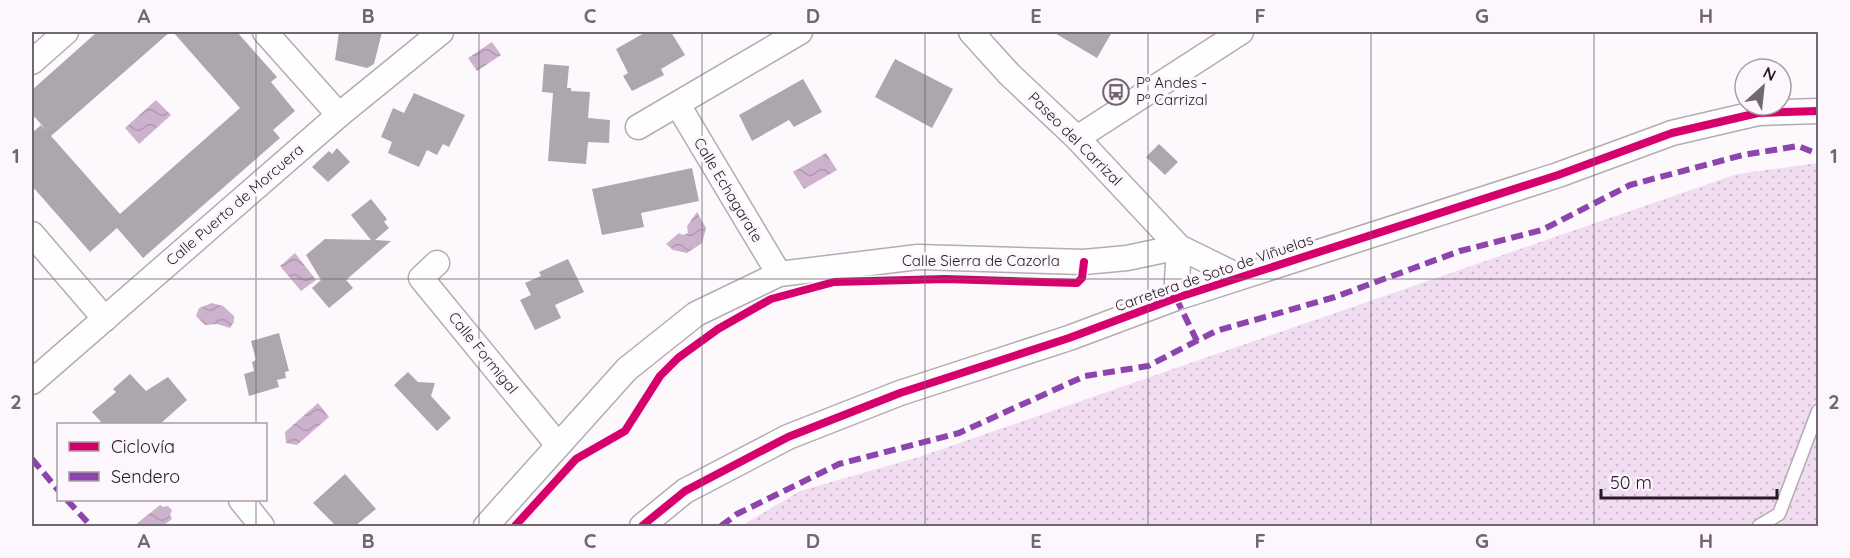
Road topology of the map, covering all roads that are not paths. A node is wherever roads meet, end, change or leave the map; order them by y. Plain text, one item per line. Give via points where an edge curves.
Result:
1 (66, 32) edge
2 (265, 32) edge
3 (441, 32) edge
4 (800, 32) edge
5 (972, 32) edge
6 (1241, 32) edge
7 (32, 63) edge
8 (678, 105) junction
9 (1818, 111) edge
10 (339, 115) junction
11 (638, 127) dead end
12 (1077, 138) junction
13 (32, 234) edge
14 (1179, 247) junction
15 (437, 263) dead end
16 (779, 274) junction
17 (1240, 277) junction
18 (1176, 298) junction
19 (105, 319) junction
20 (32, 382) edge
21 (1818, 411) edge
22 (558, 444) junction
23 (242, 501) edge
24 (262, 526) edge
25 (486, 526) edge
26 (642, 526) edge
27 (1759, 526) edge

1 - 7 street
2 - 10 street
3 - 10 street, Calle Puerto de Morcuera
4 - 8 street
5 - 12 street, Paseo del Carrizal
6 - 12 street
8 - 11 street
8 - 16 street, Calle Echagarate
9 - 17 street, Carretera de Soto de Viñuelas via 1758,113 1672,133 1558,175
10 - 19 street, Calle Puerto de Morcuera
12 - 14 street, Paseo del Carrizal
13 - 19 street
14 - 16 street, Calle Sierra de Cazorla via 1084,262 918,257
14 - 17 street, Paseo del Carrizal
14 - 18 street
15 - 22 street, Calle Formigal via 421,278
16 - 22 street, Calle Sierra de Cazorla via 696,314 627,369
17 - 18 street, Carretera de Soto de Viñuelas
18 - 26 street, Carretera de Soto de Viñuelas via 1070,338 900,393 788,437 685,491
19 - 20 street, Calle Puerto de Morcuera
21 - 27 lane via 1779,514
22 - 25 street, Calle Sierra de Cazorla
23 - 24 street

